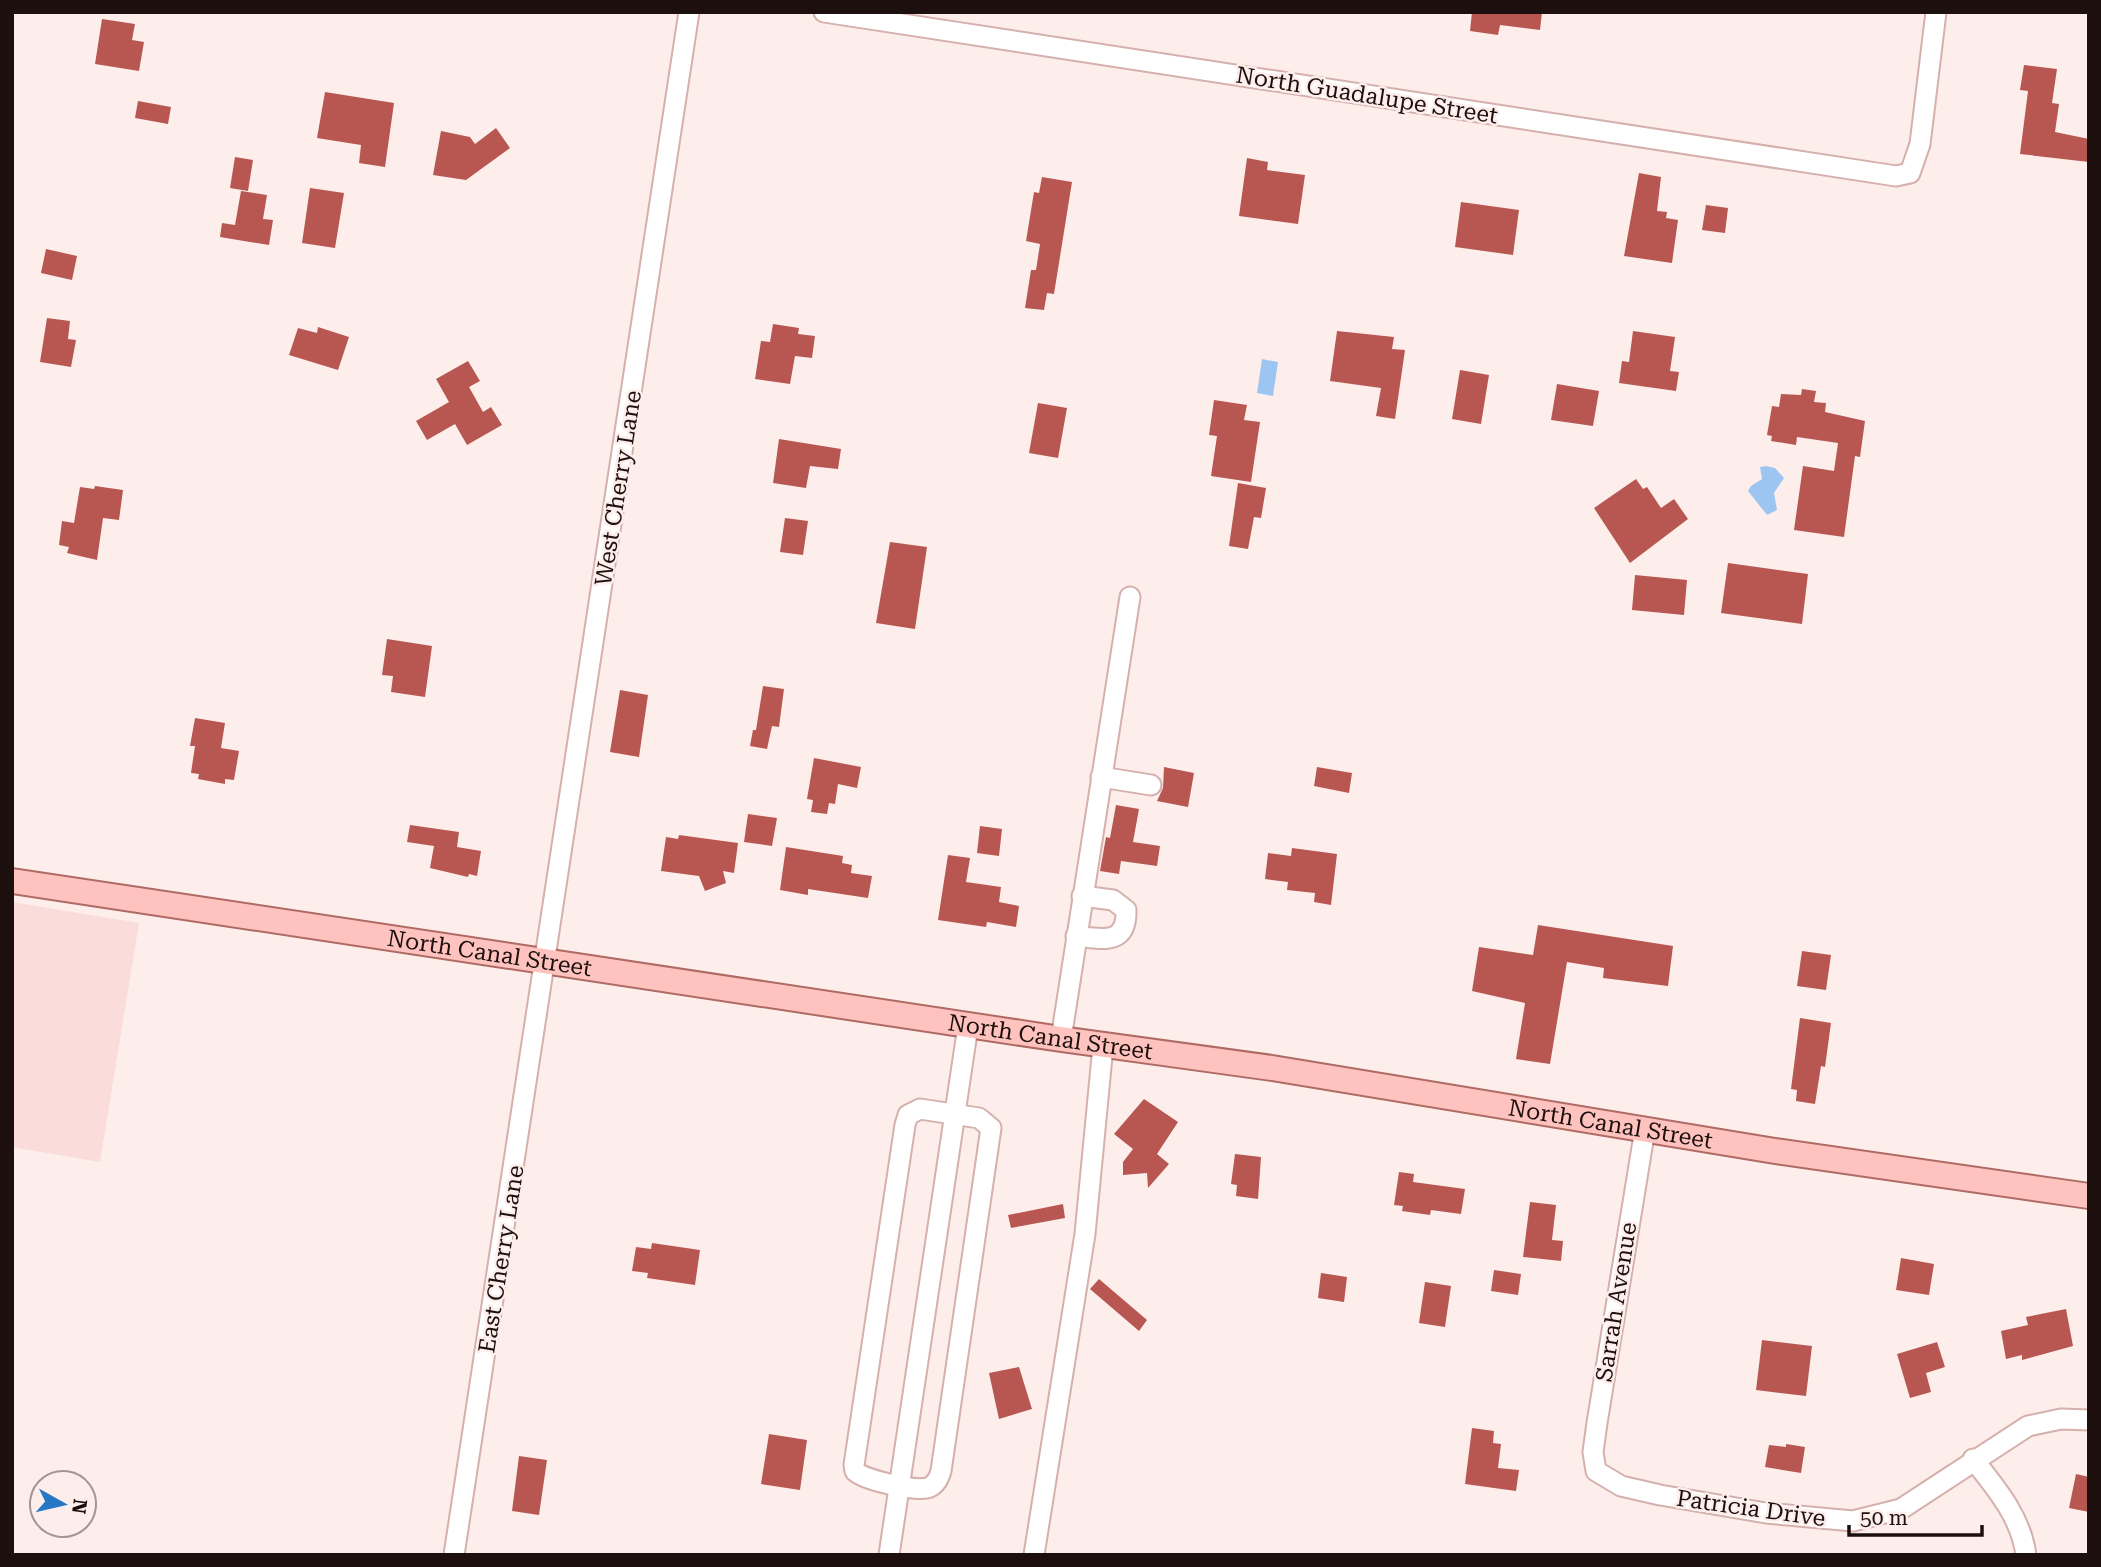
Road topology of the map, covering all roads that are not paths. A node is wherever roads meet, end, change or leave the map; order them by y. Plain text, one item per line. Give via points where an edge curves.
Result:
1 (689, 12) edge
2 (824, 12) edge
3 (1936, 12) edge
4 (1130, 597) dead end
5 (1101, 777) junction
6 (1151, 785) dead end
7 (12, 881) edge
8 (1082, 896) junction
9 (1076, 936) junction
10 (547, 963) junction
11 (968, 1026) junction
12 (1061, 1039) junction
13 (1103, 1045) junction
14 (955, 1115) junction
15 (1645, 1129) junction
16 (2089, 1196) edge
17 (2089, 1419) edge
18 (1973, 1459) junction
19 (1601, 1474) joint
20 (900, 1485) junction
21 (454, 1555) edge
22 (889, 1555) edge
23 (1034, 1555) edge
24 (2025, 1555) edge

1 - 10 street, West Cherry Lane
2 - 3 street, North Guadalupe Street via 1896,176 1910,173 1920,144
4 - 5 street
5 - 6 street
5 - 8 street
7 - 10 main road, North Canal Street
8 - 9 street
8 - 9 street via 1120,904 1126,910 1126,920 1121,933 1112,939
9 - 12 street
10 - 11 main road, North Canal Street
10 - 21 street, East Cherry Lane
11 - 12 main road, North Canal Street
11 - 14 street
12 - 13 main road, North Canal Street
13 - 15 main road, North Canal Street
13 - 23 street via 1085,1234
14 - 20 street
14 - 20 street via 987,1122 991,1128 989,1150 941,1471 929,1487
14 - 20 street via 920,1109 908,1115 854,1465 865,1478
15 - 16 main road, North Canal Street
15 - 19 street, Sarrah Avenue via 1592,1452
17 - 18 street, Patricia Drive via 2028,1426
18 - 19 street, Patricia Drive via 1900,1509 1853,1521 1766,1513 1660,1495 1621,1486
18 - 24 street via 2012,1512
20 - 22 street

